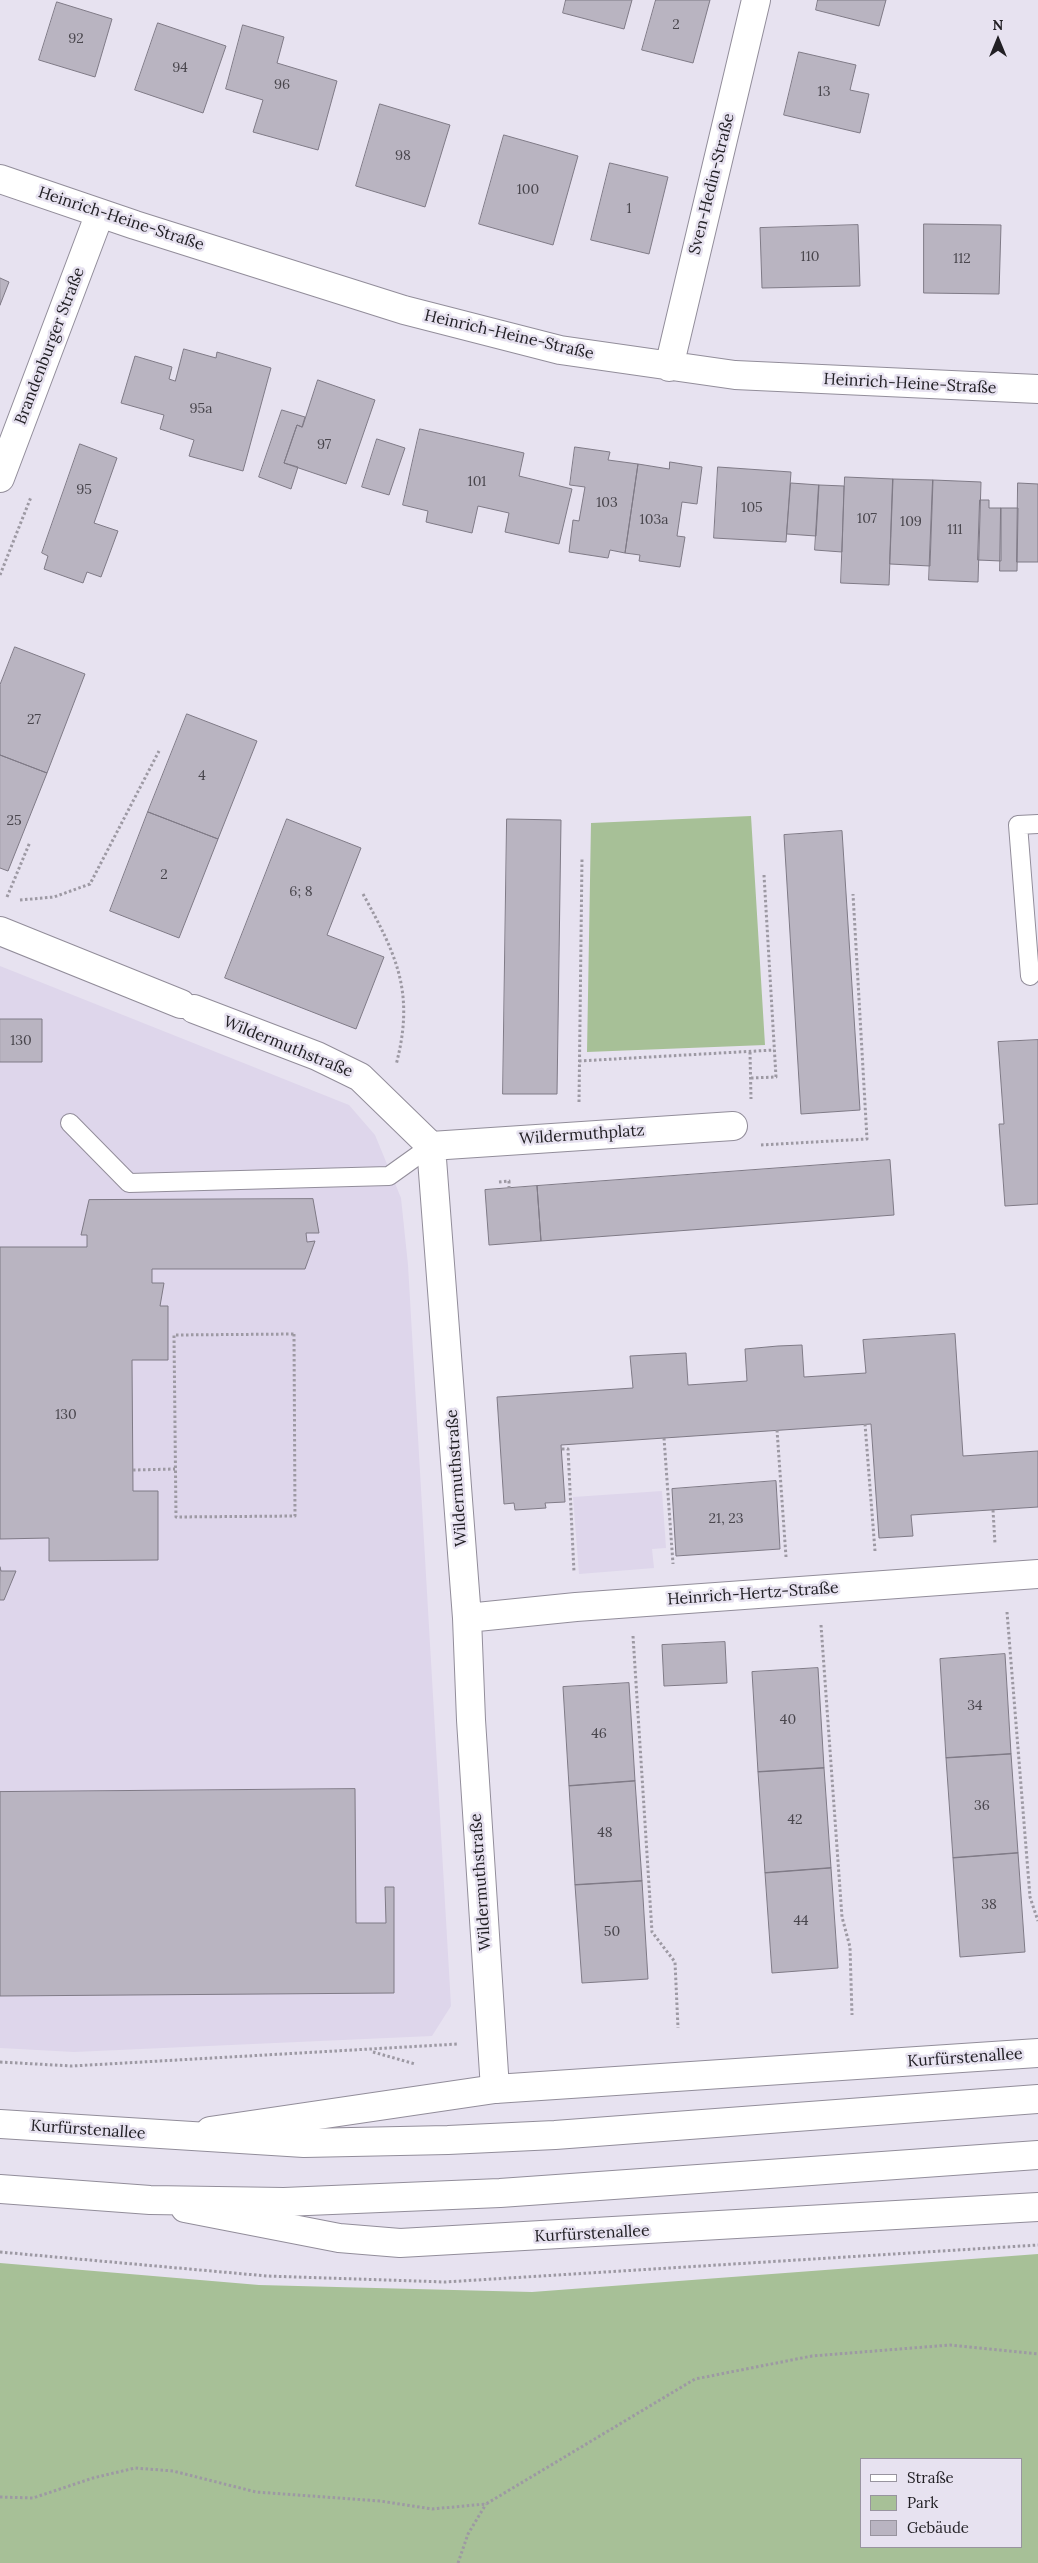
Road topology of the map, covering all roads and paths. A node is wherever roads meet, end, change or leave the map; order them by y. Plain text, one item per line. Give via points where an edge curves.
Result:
1 (756, 0) edge
2 (0, 179) edge
3 (100, 214) junction
4 (669, 368) junction
5 (1038, 389) edge
6 (0, 478) edge
7 (159, 751) dead end
8 (1038, 824) edge
9 (30, 842) dead end
10 (582, 858) dead end
11 (764, 875) dead end
12 (363, 894) dead end
13 (853, 894) dead end
14 (0, 931) edge
15 (1030, 976) dead end
16 (774, 1050) junction
17 (579, 1061) junction
18 (751, 1078) dead end
19 (378, 1092) junction
20 (70, 1123) dead end
21 (733, 1126) dead end
22 (578, 1135) junction
23 (753, 1145) dead end
24 (431, 1146) junction
25 (499, 1182) dead end
26 (509, 1188) dead end
27 (866, 1424) dead end
28 (777, 1430) dead end
29 (664, 1438) dead end
30 (562, 1449) dead end
31 (175, 1469) junction
32 (133, 1470) dead end
33 (1038, 1574) edge
34 (1004, 1576) junction
35 (878, 1585) junction
36 (819, 1589) junction
37 (789, 1591) junction
38 (676, 1600) junction
39 (631, 1603) junction
40 (576, 1607) junction
41 (467, 1618) junction
42 (1038, 1921) edge
43 (852, 2015) dead end
44 (678, 2028) dead end
45 (492, 2041) junction
46 (1038, 2053) edge
47 (0, 2062) edge
48 (495, 2089) junction
49 (1038, 2099) edge
50 (0, 2124) edge
51 (176, 2136) junction
52 (1038, 2155) edge
53 (0, 2189) edge
54 (150, 2200) junction
55 (1038, 2207) edge
56 (1038, 2245) edge
57 (0, 2252) edge
58 (1038, 2354) edge
59 (0, 2497) edge
60 (486, 2504) junction
61 (459, 2563) edge

1 - 4 street, Sven-Hedin-Straße
2 - 3 street, Heinrich-Heine-Straße
3 - 4 street, Heinrich-Heine-Straße via 413,312 560,350
3 - 6 street, Brandenburger Straße
4 - 5 street, Heinrich-Heine-Straße via 735,375
7 - 9 path via 90,884 54,897 6,900
8 - 15 lane via 1018,825
10 - 17 path
11 - 16 path
12 - 19 path via 399,968 404,1009 395,1068
13 - 23 path via 867,1138
14 - 19 street, Wildermuthstraße via 317,1056 360,1077
16 - 17 path
16 - 18 path via 776,1077
17 - 22 path
19 - 24 street, Wildermuthstraße
20 - 24 lane via 129,1183 389,1176
21 - 22 street, Wildermuthplatz
22 - 24 street, Wildermuthplatz
24 - 41 street, Wildermuthstraße
25 - 26 path via 508,1181
27 - 35 path
28 - 37 path
29 - 38 path
30 - 40 path via 568,1449
31 - 31 path via 174,1335 294,1334 295,1516 176,1517
31 - 32 path
33 - 34 street, Heinrich-Hertz-Straße
34 - 35 street, Heinrich-Hertz-Straße
34 - 42 path via 1030,1896
35 - 36 street, Heinrich-Hertz-Straße
36 - 37 street, Heinrich-Hertz-Straße
36 - 43 path via 842,1917 850,1946
37 - 38 street, Heinrich-Hertz-Straße
38 - 39 street, Heinrich-Hertz-Straße
39 - 40 street, Heinrich-Hertz-Straße
39 - 44 path via 652,1932 674,1962
40 - 41 street, Heinrich-Hertz-Straße
41 - 45 street, Wildermuthstraße
45 - 47 path via 72,2066
45 - 48 street, Wildermuthstraße
46 - 48 street, Kurfürstenallee
48 - 51 street, Kurfürstenallee
49 - 51 street, Kurfürstenallee via 448,2140 304,2143
50 - 51 street, Kurfürstenallee
52 - 54 street, Kurfürstenallee via 500,2193 284,2202
53 - 54 street, Kurfürstenallee
54 - 55 street, Kurfürstenallee via 339,2238 400,2243
56 - 57 path via 445,2282 267,2276
58 - 60 path via 950,2345 812,2356 695,2380
59 - 60 path via 33,2498 135,2468 173,2471 256,2492 380,2501 432,2509
60 - 61 path via 468,2534

